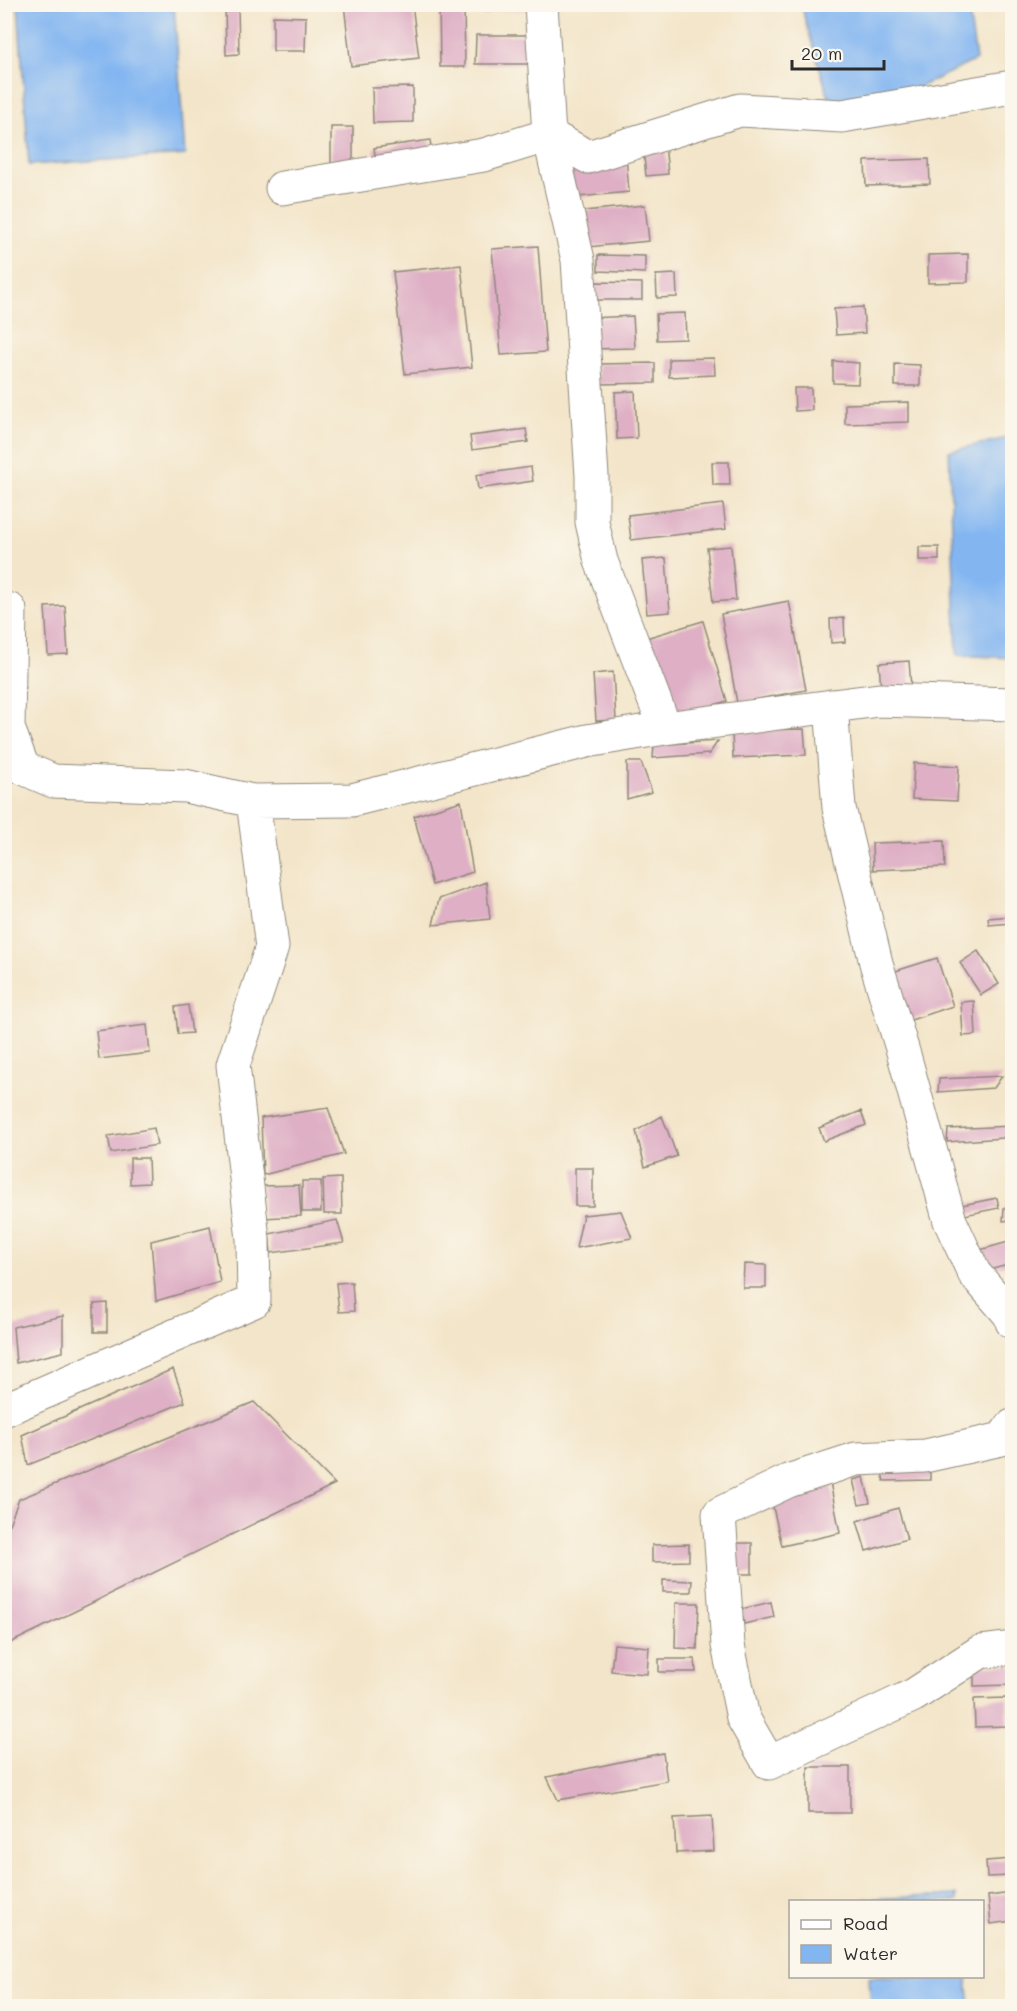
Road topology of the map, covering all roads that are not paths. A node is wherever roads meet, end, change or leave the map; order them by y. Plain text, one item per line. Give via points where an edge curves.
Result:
1 (541, 4) edge
2 (1012, 87) edge
3 (549, 135) junction
4 (282, 188) dead end
5 (4, 608) edge
6 (1012, 704) edge
7 (831, 706) junction
8 (665, 728) junction
9 (253, 801) junction
10 (1012, 1322) edge
11 (4, 1410) edge
12 (1012, 1426) edge
13 (1012, 1648) edge

1 - 3 street
2 - 3 street via 842,117 740,110 588,157
3 - 4 street via 484,155
3 - 8 street via 578,260 592,522 601,561
5 - 9 street via 10,610 8,728 23,768 52,781 186,786
6 - 7 street via 879,700
7 - 8 street
7 - 10 street via 840,808 855,874 876,963 950,1221 974,1273 1012,1317
8 - 9 street via 587,741 352,800
9 - 11 street via 272,947 233,1065 253,1239 254,1301
12 - 13 street via 1002,1439 925,1456 856,1459 788,1481 719,1514 732,1666 743,1719 769,1763 914,1695 980,1652

